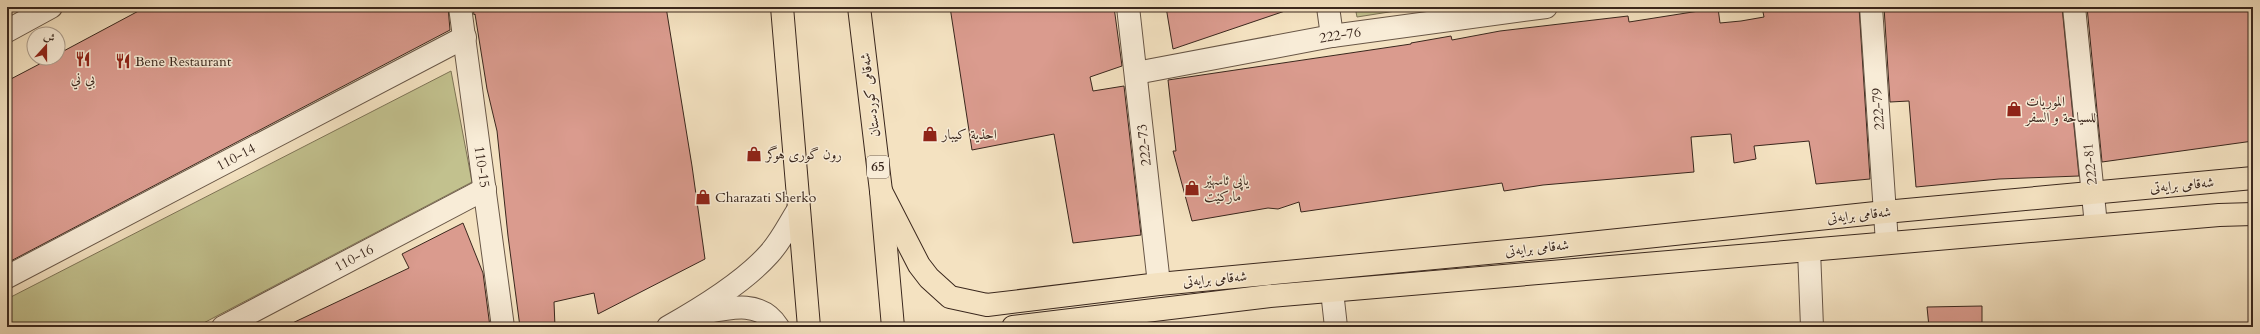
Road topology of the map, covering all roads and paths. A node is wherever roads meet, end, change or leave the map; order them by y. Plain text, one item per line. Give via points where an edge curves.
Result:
1 (51, 7) edge
2 (460, 7) edge
3 (782, 7) edge
4 (859, 7) edge
5 (1128, 7) edge
6 (1328, 7) edge
7 (1546, 7) edge
8 (1871, 7) edge
9 (2074, 7) edge
10 (7, 31) edge
11 (1332, 36) junction
12 (465, 37) junction
13 (1136, 73) junction
14 (2253, 178) edge
15 (485, 189) junction
16 (881, 191) junction
17 (2093, 193) junction
18 (798, 210) junction
19 (1885, 212) junction
20 (2253, 214) edge
21 (2096, 225) junction
22 (1887, 243) junction
23 (1808, 250) junction
24 (7, 277) edge
25 (1159, 284) junction
26 (1332, 291) junction
27 (1163, 309) junction
28 (688, 316) junction
29 (223, 327) edge
30 (503, 327) edge
31 (668, 327) edge
32 (778, 327) edge
33 (809, 327) edge
34 (893, 327) edge
35 (1013, 327) edge
36 (1336, 327) edge
37 (1812, 327) edge

1 - 10 street
2 - 12 street, 110-15
3 - 18 main road
4 - 16 main road, شەقامی کوردستان / 65
5 - 13 street, 222-73
6 - 11 street
7 - 11 street, 222-76
8 - 19 street, 222-79
9 - 17 street, 222-81
11 - 13 street, 222-76
12 - 15 street, 110-15
12 - 24 street, 110-14
13 - 25 street, 222-73
14 - 17 main road, شەقامی برایەتی
15 - 29 street, 110-16
15 - 30 street, 110-15
16 - 25 main road, شەقامی برایەتی via 918,265 942,291 960,300 988,305
16 - 34 main road, شەقامی کوردستان / 65
17 - 19 main road, شەقامی برایەتی
17 - 21 street, 222-81
18 - 28 street via 771,252 756,268
18 - 33 main road
19 - 22 street, 222-79
19 - 25 main road, شەقامی برایەتی via 1544,248
20 - 21 main road, شەقامی برایەتی
21 - 22 main road, شەقامی برایەتی
22 - 23 main road, شەقامی برایەتی
23 - 26 main road, شەقامی برایەتی
23 - 37 street
25 - 27 main road
26 - 27 main road, شەقامی برایەتی
26 - 36 street
27 - 35 main road, شەقامی برایەتی
28 - 31 street
28 - 32 street via 741,307 757,308 766,313

